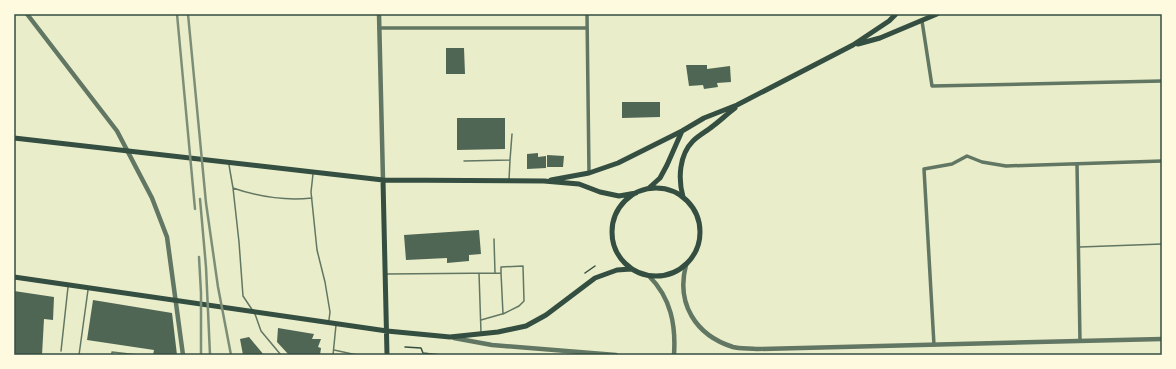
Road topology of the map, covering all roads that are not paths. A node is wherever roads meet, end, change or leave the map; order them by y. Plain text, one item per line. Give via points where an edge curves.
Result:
1 (26, 14) edge
2 (379, 14) edge
3 (587, 14) edge
4 (896, 14) edge
5 (937, 14) edge
6 (922, 21) junction
7 (379, 28) junction
8 (587, 28) junction
9 (853, 45) junction
10 (1162, 81) edge
11 (738, 105) junction
12 (682, 131) junction
13 (512, 134) dead end
14 (14, 138) edge
15 (128, 151) junction
16 (510, 160) junction
17 (464, 161) dead end
18 (1162, 162) edge
19 (229, 163) junction
20 (1077, 164) junction
21 (313, 172) junction
22 (589, 173) junction
23 (383, 180) junction
24 (509, 182) junction
25 (544, 182) junction
26 (233, 188) junction
27 (649, 188) junction
28 (636, 193) junction
29 (683, 197) junction
30 (312, 198) junction
31 (494, 239) dead end
32 (1162, 244) edge
33 (1078, 247) junction
34 (686, 265) junction
35 (631, 270) junction
36 (479, 273) junction
37 (495, 273) junction
38 (501, 273) junction
39 (386, 274) junction
40 (649, 276) junction
41 (14, 277) edge
42 (69, 285) junction
43 (88, 288) junction
44 (176, 301) junction
45 (254, 312) junction
46 (502, 314) junction
47 (481, 320) junction
48 (329, 322) junction
49 (337, 324) junction
50 (387, 331) junction
51 (481, 334) junction
52 (450, 337) junction
53 (1162, 339) edge
54 (1080, 341) junction
55 (934, 345) junction
56 (334, 350) junction
57 (61, 351) dead end
58 (597, 354) edge
59 (79, 355) edge
60 (112, 355) edge
61 (138, 355) edge
62 (183, 355) edge
63 (280, 355) edge
64 (333, 355) edge
65 (357, 355) edge
66 (387, 355) edge
67 (616, 355) edge
68 (674, 355) edge

1 - 15 street via 117,131
2 - 7 street
3 - 8 street
4 - 9 main road
5 - 6 main road
6 - 9 main road via 880,38
6 - 10 street via 932,86
7 - 8 street
7 - 23 street
8 - 22 street
9 - 11 main road
11 - 12 main road via 704,118
11 - 29 main road via 688,146 680,173
12 - 22 main road via 618,163
12 - 27 main road via 660,178
13 - 16 lane
14 - 15 main road
15 - 19 main road
15 - 44 street via 152,198 167,237
16 - 17 lane
16 - 24 lane
18 - 20 street
19 - 21 main road
19 - 26 lane
20 - 33 street
20 - 55 street via 1006,166 982,162 967,156 952,164 924,169
21 - 23 main road
21 - 30 lane
22 - 25 main road
23 - 24 main road
23 - 39 main road
24 - 25 main road
25 - 28 main road via 579,184 619,196
26 - 30 lane via 252,195 291,200
26 - 45 lane via 243,296
27 - 28 main road
27 - 29 main road via 659,188
28 - 35 main road via 617,211 611,227 613,246
29 - 34 main road via 694,210 699,221 700,234 698,248
30 - 48 lane via 317,250 330,312
31 - 37 lane
32 - 33 lane
33 - 54 street
34 - 40 main road via 673,273
34 - 55 street via 682,278 683,293 692,317 714,340 734,348
35 - 40 main road
35 - 51 main road via 618,270 595,278 546,316 526,326
36 - 37 lane
36 - 39 lane
36 - 47 lane
37 - 38 lane
38 - 46 lane
38 - 46 lane via 501,267 523,266 524,301
39 - 50 main road
40 - 68 street via 665,296 672,316
41 - 42 main road
42 - 43 main road
42 - 57 lane
43 - 44 main road
43 - 59 lane
44 - 45 main road
44 - 62 street
45 - 48 main road
45 - 63 lane via 262,331
46 - 47 lane
47 - 51 lane
48 - 49 main road
49 - 50 main road
49 - 56 lane
50 - 52 main road
50 - 66 main road
51 - 52 main road
52 - 58 street via 492,345
53 - 54 street
54 - 55 street
56 - 64 lane
56 - 65 lane
58 - 67 street
60 - 61 lane via 112,352

